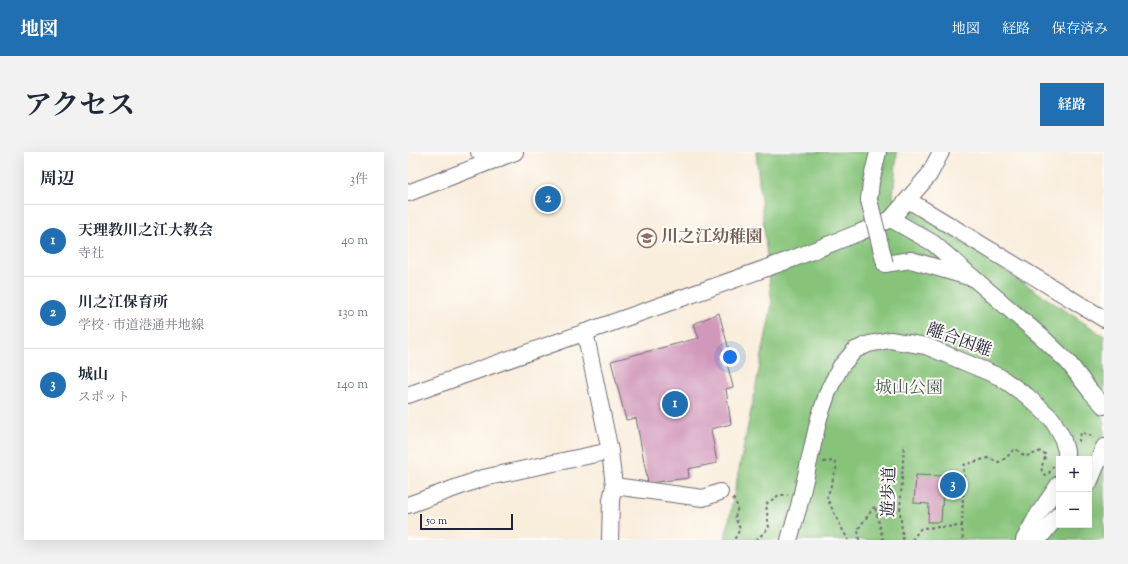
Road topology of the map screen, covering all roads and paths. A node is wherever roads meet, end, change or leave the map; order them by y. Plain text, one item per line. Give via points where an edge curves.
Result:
1 (479, 152) edge
2 (515, 152) edge
3 (878, 152) edge
4 (941, 152) edge
5 (496, 160) junction
6 (408, 193) edge
7 (908, 200) junction
8 (891, 219) junction
9 (974, 278) junction
10 (1104, 319) edge
11 (585, 332) junction
12 (408, 394) edge
13 (1104, 406) edge
14 (1079, 443) dead end
15 (904, 444) dead end
16 (1101, 444) edge
17 (610, 450) junction
18 (1063, 456) edge
19 (823, 462) dead end
20 (1056, 464) edge
21 (1092, 473) edge
22 (614, 486) junction
23 (1056, 488) edge
24 (720, 492) joint
25 (408, 505) edge
26 (799, 506) junction
27 (1056, 518) edge
28 (962, 526) junction
29 (610, 540) edge
30 (734, 540) edge
31 (756, 540) edge
32 (788, 540) edge
33 (848, 540) edge
34 (859, 540) edge
35 (883, 540) edge
36 (903, 540) edge
37 (912, 540) edge
38 (963, 540) edge
39 (1024, 540) edge
40 (1038, 540) edge

1 - 5 street
2 - 5 street
3 - 9 street, bridge via 869,200 885,264 911,260
4 - 7 street via 929,175
5 - 6 street
7 - 8 street
7 - 10 street
8 - 9 street via 933,243
8 - 11 street via 792,259
9 - 13 street via 1068,362
11 - 12 street
11 - 17 street
14 - 16 path via 1082,432
15 - 36 path, 遊歩道 via 900,512
16 - 21 street
17 - 22 street
17 - 25 street via 483,478
18 - 26 street, 離合困難 via 1066,450 1052,419 1027,396 1000,377 926,346 890,340 855,350 841,366 829,389 819,418
19 - 33 path via 834,461 837,466 827,498
20 - 28 path via 1044,475 1041,468 1046,455 1041,451 1025,456 1013,450 998,462 987,458 964,465
22 - 24 street via 703,498
22 - 29 street
23 - 39 street
24 - 30 path via 732,495 738,507 735,518 740,529
26 - 31 path via 791,495 779,495 766,504 768,528
26 - 32 street, 離合困難
27 - 40 street
28 - 37 path via 921,528
28 - 38 path
34 - 35 path, 遊歩道 via 858,529 875,506

